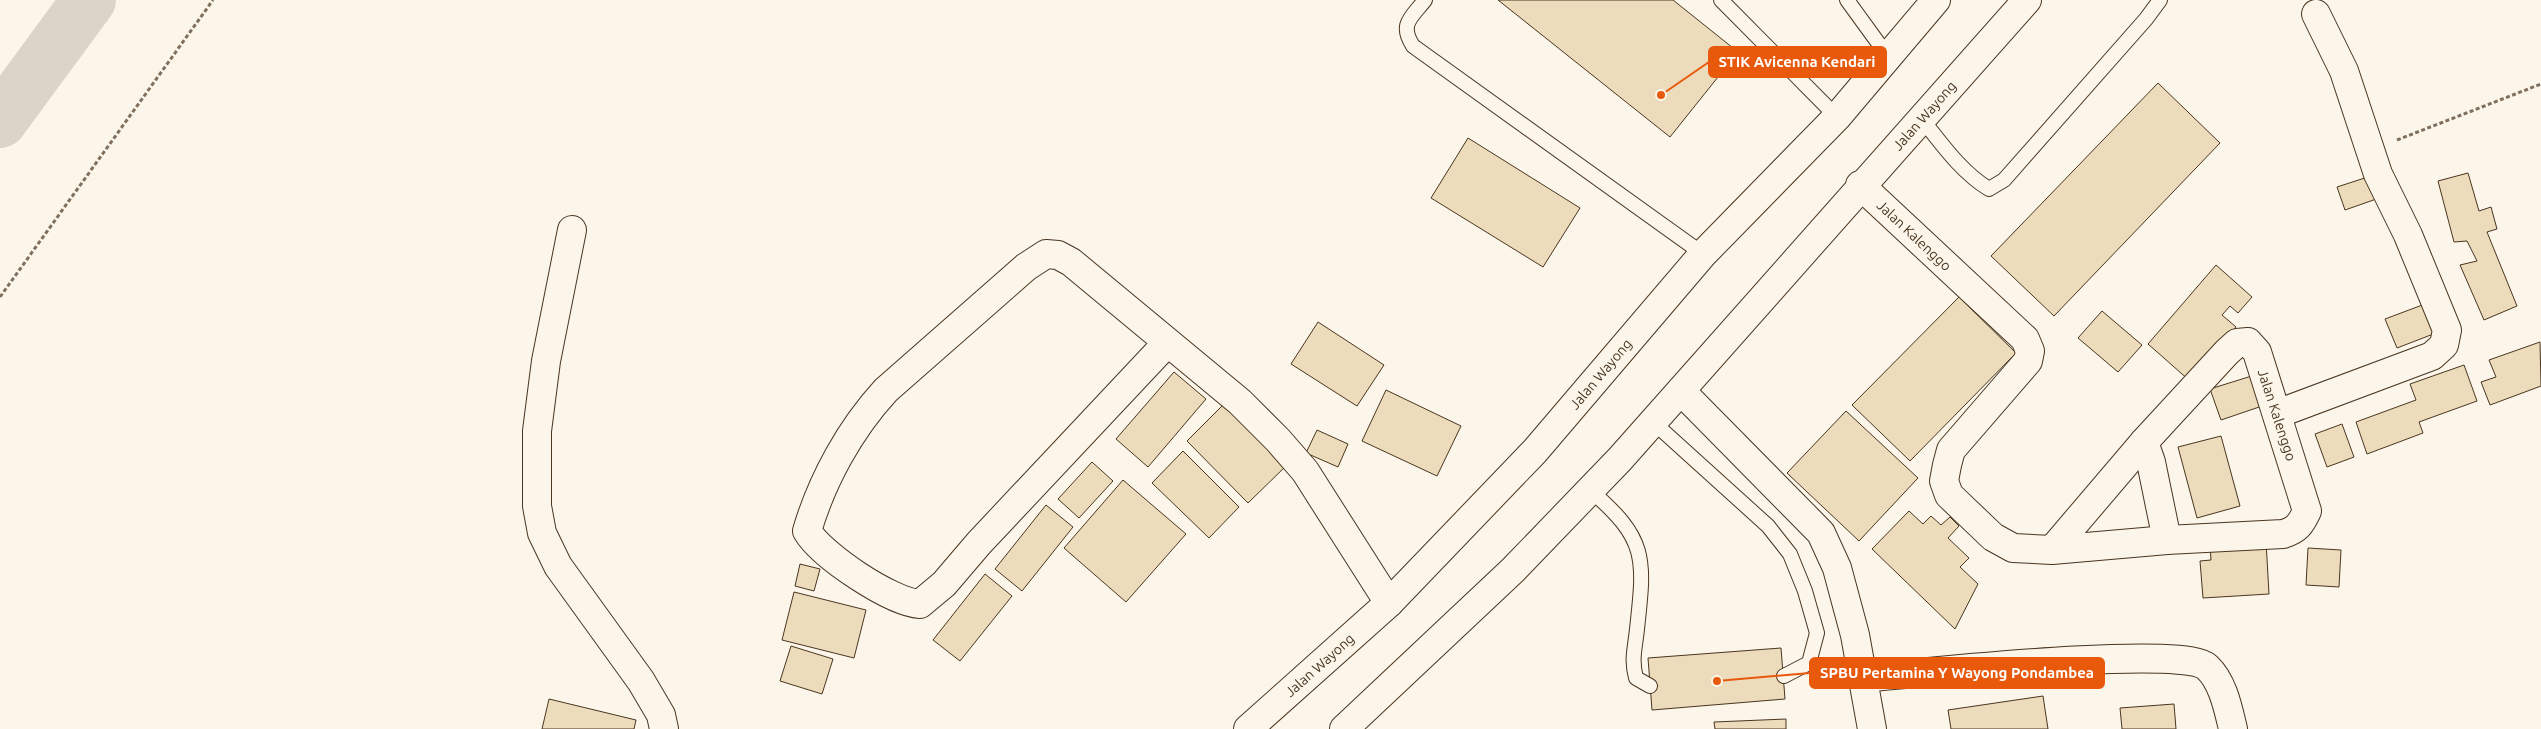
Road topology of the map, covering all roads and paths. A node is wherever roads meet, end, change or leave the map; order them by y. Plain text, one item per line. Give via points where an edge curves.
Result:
1 (213, 0) edge
2 (1425, 0) edge
3 (1721, 0) edge
4 (1847, 0) edge
5 (1936, 0) edge
6 (2026, 0) edge
7 (2160, 0) edge
8 (2316, 14) dead end
9 (1887, 55) junction
10 (2541, 84) edge
11 (1837, 117) junction
12 (1921, 118) junction
13 (2370, 151) junction
14 (1860, 185) junction
15 (572, 230) dead end
16 (1703, 254) junction
17 (0, 297) edge
18 (1167, 343) junction
19 (1681, 391) junction
20 (2277, 414) junction
21 (1653, 422) junction
22 (2144, 442) junction
23 (1590, 490) junction
24 (2167, 540) junction
25 (2052, 550) junction
26 (1389, 603) junction
27 (1784, 676) dead end
28 (1864, 678) junction
29 (1650, 686) dead end
30 (664, 729) edge
31 (1248, 729) edge
32 (1344, 729) edge
33 (1872, 729) edge
34 (2233, 729) edge

1 - 17 path
2 - 16 lane via 1406,24 1406,35 1412,46
3 - 11 lane
4 - 9 lane
5 - 9 street, Jalan Wayong
6 - 12 street, Jalan Wayong
7 - 12 lane via 2004,180 1989,188 1954,159
8 - 13 street via 2344,71
9 - 11 street, Jalan Wayong
10 - 13 path
11 - 16 street, Jalan Wayong
12 - 14 street, Jalan Wayong
13 - 20 street via 2447,330 2444,345 2432,356
14 - 19 street, Jalan Wayong
14 - 25 street, Jalan Kalenggo via 2025,339 2030,351 2028,361 1951,450 1944,481 1948,495 1993,537 2013,548
15 - 30 street via 546,361 537,431 537,506 542,533 558,566 641,681
16 - 26 street, Jalan Wayong via 1535,451
18 - 18 street via 944,584 920,604 906,603 870,582 814,542 807,531 814,508 865,413 893,383 1046,254 1058,255 1078,267
18 - 26 street via 1216,380 1305,471
19 - 21 street, Jalan Wayong
19 - 28 street via 1821,533 1837,568
20 - 22 street, Jalan Kalenggo via 2257,352 2248,342 2237,343
20 - 24 street, Jalan Kalenggo via 2307,511 2301,524 2283,534
21 - 23 street, Jalan Wayong
21 - 27 lane via 1768,526 1790,554 1817,633 1809,663
22 - 24 street
22 - 25 street, Jalan Kalenggo
23 - 29 lane via 1617,514 1634,536 1642,562 1632,662 1636,678
23 - 32 street, Jalan Wayong via 1513,570
24 - 25 street, Jalan Kalenggo
26 - 31 street, Jalan Wayong
28 - 33 street
28 - 34 street via 2131,657 2186,660 2206,665 2218,682

